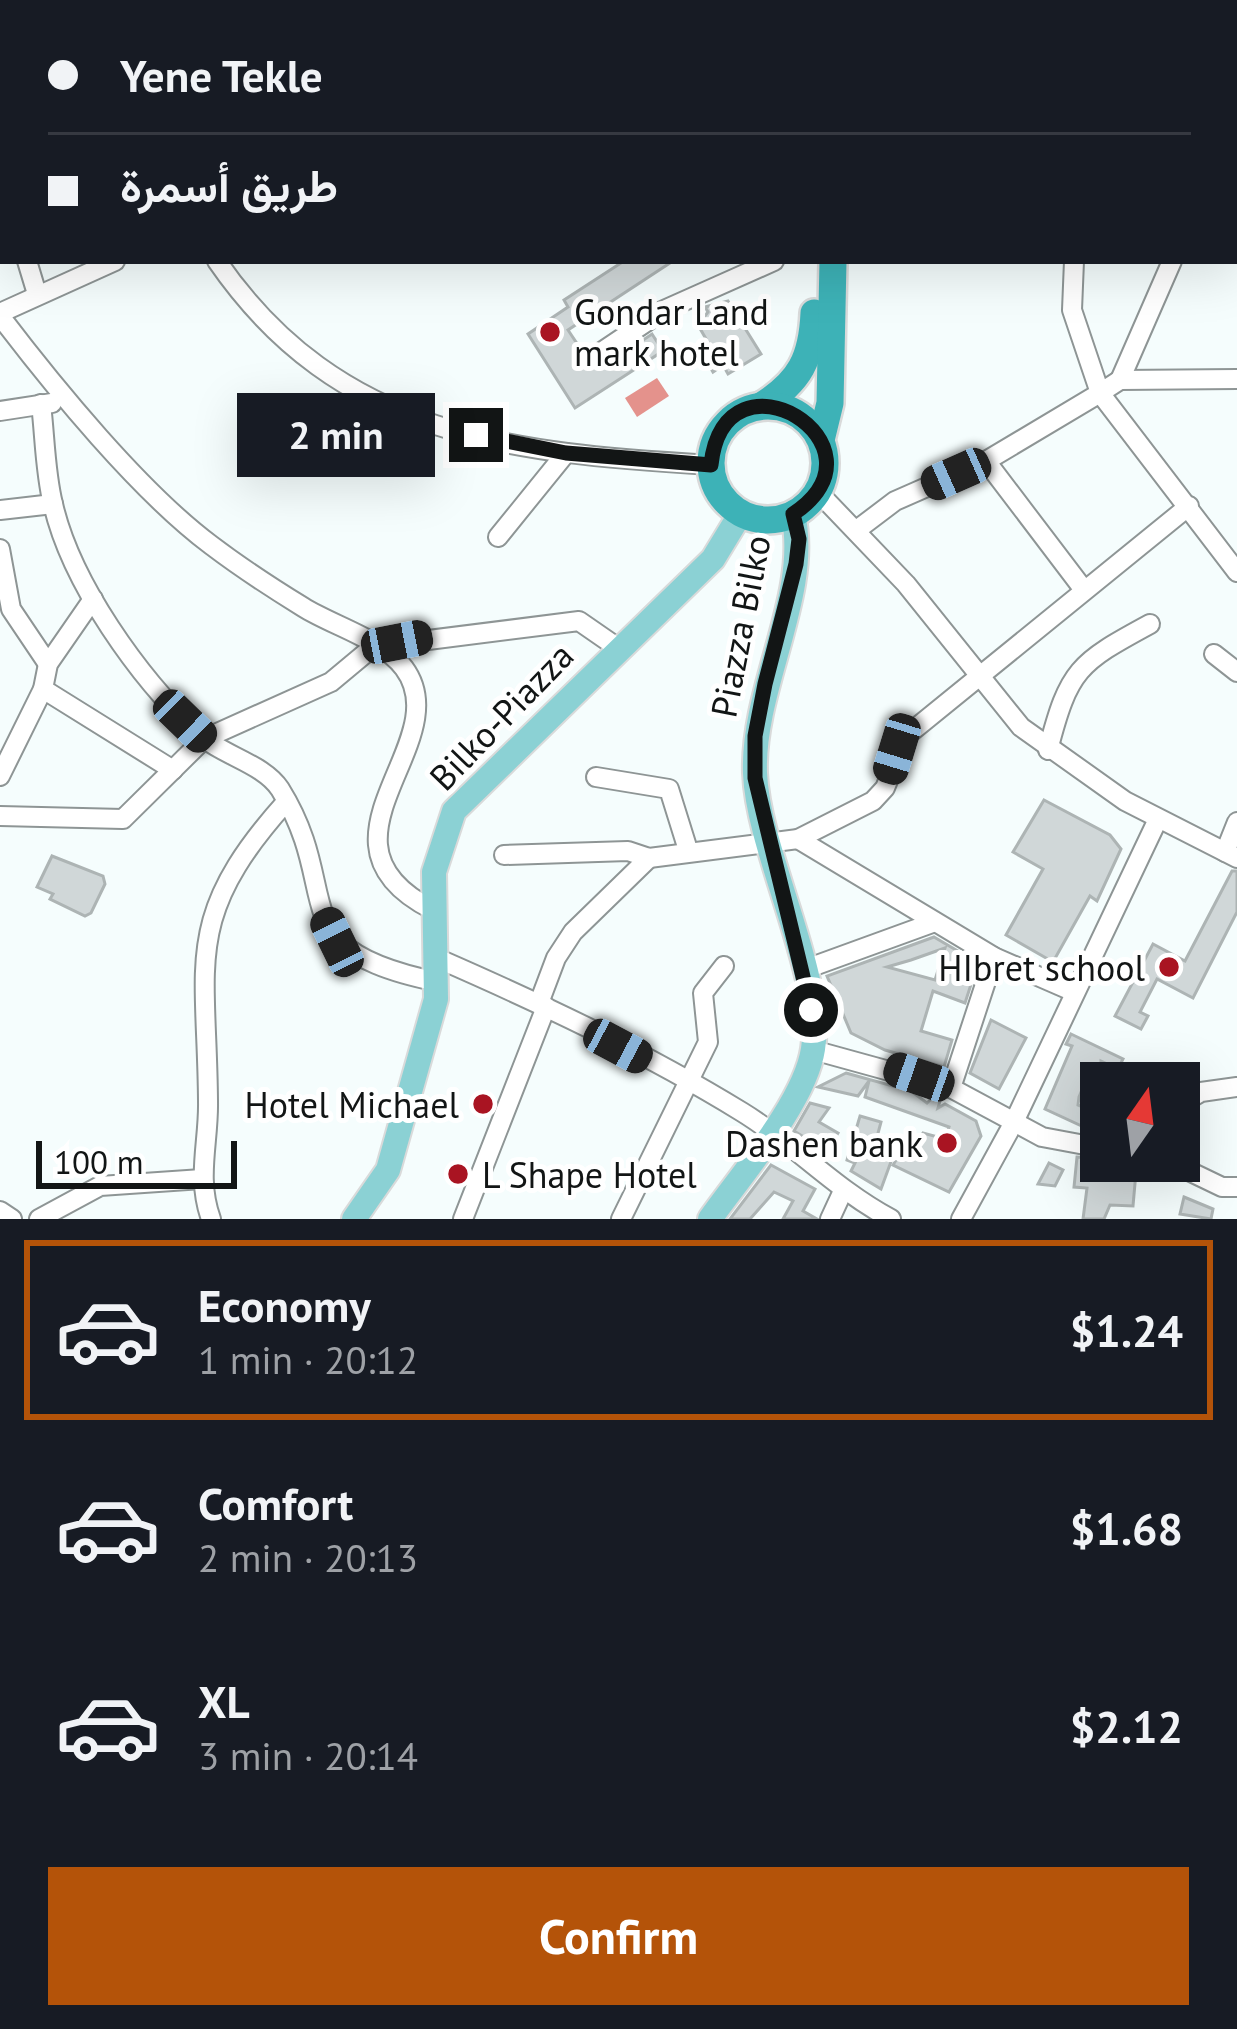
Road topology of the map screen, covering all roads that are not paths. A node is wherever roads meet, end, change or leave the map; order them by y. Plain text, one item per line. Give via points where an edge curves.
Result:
1 (28, 264) edge
2 (108, 264) edge
3 (219, 264) edge
4 (767, 264) edge
5 (818, 264) edge
6 (833, 264) edge
7 (1074, 264) edge
8 (1171, 264) edge
9 (37, 294) junction
10 (0, 315) edge
11 (594, 357) dead end
12 (1237, 379) edge
13 (1120, 380) junction
14 (1100, 393) junction
15 (69, 402) junction
16 (41, 404) junction
17 (761, 406) junction
18 (0, 411) edge
19 (821, 440) junction
20 (566, 453) junction
21 (986, 461) junction
22 (711, 465) junction
23 (818, 492) junction
24 (53, 504) junction
25 (1189, 506) junction
26 (0, 510) edge
27 (741, 514) junction
28 (793, 514) junction
29 (858, 529) junction
30 (498, 537) dead end
31 (0, 549) edge
32 (1237, 572) edge
33 (1084, 590) junction
34 (93, 599) junction
35 (1150, 624) dead end
36 (373, 646) junction
37 (618, 648) junction
38 (1214, 654) dead end
39 (48, 664) junction
40 (1237, 672) edge
41 (979, 674) junction
42 (43, 689) junction
43 (204, 739) junction
44 (1048, 750) junction
45 (173, 770) junction
46 (0, 776) edge
47 (596, 777) dead end
48 (286, 802) junction
49 (0, 816) edge
50 (1158, 819) junction
51 (1237, 822) edge
52 (798, 839) junction
53 (769, 847) junction
54 (688, 850) junction
55 (504, 855) dead end
56 (1231, 855) edge
57 (649, 858) junction
58 (433, 910) junction
59 (935, 922) junction
60 (994, 957) junction
61 (724, 966) dead end
62 (439, 970) junction
63 (803, 970) junction
64 (1072, 992) junction
65 (542, 1005) junction
66 (813, 1050) junction
67 (690, 1084) junction
68 (951, 1088) junction
69 (1237, 1088) edge
70 (1200, 1093) edge
71 (1014, 1122) junction
72 (770, 1134) junction
73 (1080, 1144) edge
74 (1200, 1176) edge
75 (202, 1179) junction
76 (1237, 1187) edge
77 (842, 1193) junction
78 (0, 1211) edge
79 (13, 1219) edge
80 (39, 1219) edge
81 (212, 1219) edge
82 (354, 1219) edge
83 (463, 1219) edge
84 (621, 1219) edge
85 (710, 1219) edge
86 (830, 1219) edge
87 (891, 1219) edge
88 (962, 1219) edge

1 - 9 street
2 - 9 street
3 - 20 street via 254,311 329,379 378,406
4 - 11 street via 664,310
5 - 17 highway via 808,359 798,378
6 - 19 highway via 830,403
7 - 14 street via 1072,310
8 - 13 street
9 - 10 street
10 - 15 street
12 - 13 street
13 - 14 street
14 - 21 street
14 - 25 street
15 - 16 street
15 - 36 street via 208,543
16 - 18 street
16 - 24 street
17 - 19 highway via 797,413
17 - 22 highway via 719,432
19 - 23 highway
20 - 22 street
20 - 30 street
21 - 29 street via 896,501
21 - 33 street
22 - 27 highway via 722,496
23 - 28 highway
23 - 29 street
24 - 26 street
24 - 34 street
25 - 32 street
25 - 33 street
27 - 28 highway
27 - 37 main road, Bilko-Piazza via 713,559
28 - 53 main road, Piazza Bilko via 796,564 755,736
29 - 41 street
31 - 39 street via 11,609
33 - 41 street
34 - 39 street
34 - 43 street
35 - 44 street via 1085,661
36 - 37 street via 579,621
36 - 43 street via 331,682
36 - 58 street via 407,671 416,710 383,807 382,862 401,892
37 - 58 main road, Bilko-Piazza via 454,811 434,872
38 - 40 street
39 - 42 street
41 - 44 street
41 - 52 street via 906,736 873,801
42 - 45 street
42 - 46 street
43 - 45 street
43 - 48 street via 268,777
44 - 50 street
45 - 49 street via 123,819
47 - 54 street via 665,787
48 - 62 street via 337,942 371,964
48 - 75 street via 228,879 207,937
50 - 56 street
50 - 64 street
51 - 56 street
52 - 53 street
52 - 59 street
53 - 54 street
53 - 63 main road, Piazza Bilko
54 - 57 street
55 - 57 street via 628,851
57 - 65 street via 573,932
58 - 62 main road, Bilko-Piazza
59 - 60 street
59 - 63 street
60 - 64 street
60 - 68 street
61 - 67 street via 704,988 710,1036
62 - 65 street
62 - 82 main road, Bilko-Piazza via 388,1170
63 - 66 main road, Piazza Bilko
64 - 71 street
65 - 67 street
65 - 83 street
66 - 68 street
66 - 72 main road
67 - 72 street
67 - 84 street
68 - 71 street
69 - 70 street
71 - 73 street
71 - 88 street
72 - 77 street
72 - 85 main road
74 - 76 street
75 - 80 street via 100,1186
75 - 81 street
77 - 86 street
77 - 87 street
78 - 79 street

